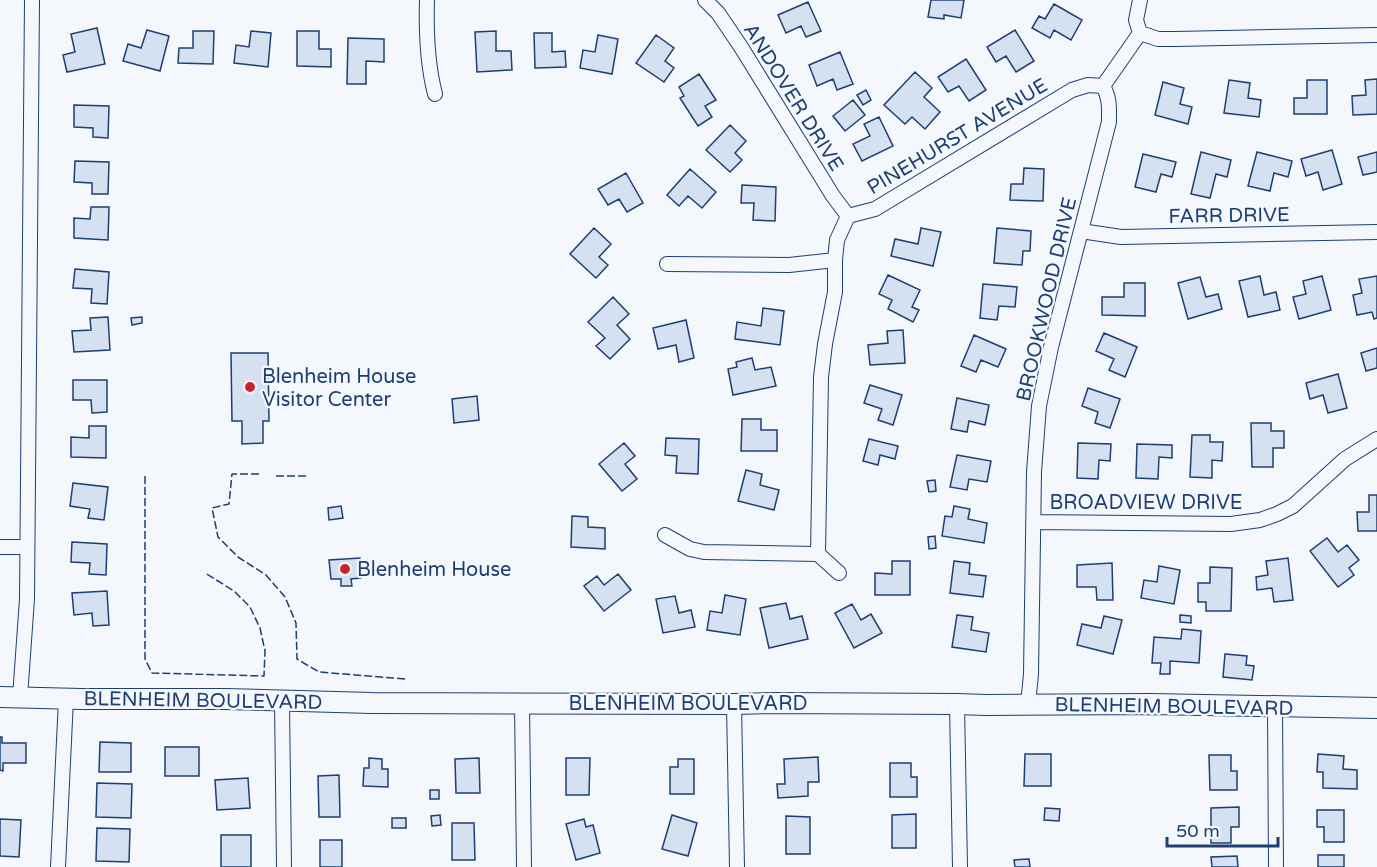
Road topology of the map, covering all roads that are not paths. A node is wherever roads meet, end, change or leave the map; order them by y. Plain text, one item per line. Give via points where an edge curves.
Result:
1 (32, 0) edge
2 (427, 0) edge
3 (705, 0) edge
4 (1140, 0) edge
5 (1140, 33) junction
6 (1377, 35) edge
7 (1102, 86) junction
8 (435, 94) dead end
9 (848, 216) junction
10 (1081, 231) junction
11 (1377, 232) edge
12 (835, 260) junction
13 (667, 264) dead end
14 (1377, 439) edge
15 (1033, 522) junction
16 (665, 535) dead end
17 (0, 547) edge
18 (27, 547) junction
19 (818, 554) junction
20 (839, 573) dead end
21 (0, 697) edge
22 (20, 697) junction
23 (66, 699) junction
24 (282, 701) junction
25 (522, 704) junction
26 (734, 704) junction
27 (957, 704) junction
28 (1028, 705) junction
29 (1275, 707) junction
30 (1377, 708) edge
31 (58, 867) edge
32 (284, 867) edge
33 (524, 867) edge
34 (737, 867) edge
35 (960, 867) edge
36 (1276, 867) edge

1 - 18 street
2 - 8 street via 428,54
3 - 9 street, ANDOVER DRIVE via 741,47
4 - 5 street via 1136,20
5 - 6 street via 1158,39
5 - 7 street
7 - 9 street, PINEHURST AVENUE via 1072,90 874,209
7 - 10 street, BROOKWOOD DRIVE via 1110,102 1109,122
9 - 12 street via 837,240
10 - 11 street, FARR DRIVE via 1121,237
10 - 15 street, BROOKWOOD DRIVE via 1039,406
12 - 13 street via 789,265
12 - 19 street via 821,377
14 - 15 street, BROADVIEW DRIVE via 1345,459 1293,506 1260,520 1231,524
15 - 28 street, BROOKWOOD DRIVE
16 - 19 street via 704,552
17 - 18 street
18 - 22 street
19 - 20 street
21 - 22 main road, BLENHEIM BOULEVARD
22 - 23 main road, BLENHEIM BOULEVARD
23 - 24 main road, BLENHEIM BOULEVARD
23 - 31 street
24 - 25 main road, BLENHEIM BOULEVARD
24 - 32 street
25 - 26 main road, BLENHEIM BOULEVARD
25 - 33 street
26 - 27 main road, BLENHEIM BOULEVARD
26 - 34 street
27 - 28 main road, BLENHEIM BOULEVARD
27 - 35 street
28 - 29 main road, BLENHEIM BOULEVARD
29 - 30 main road, BLENHEIM BOULEVARD
29 - 36 street

